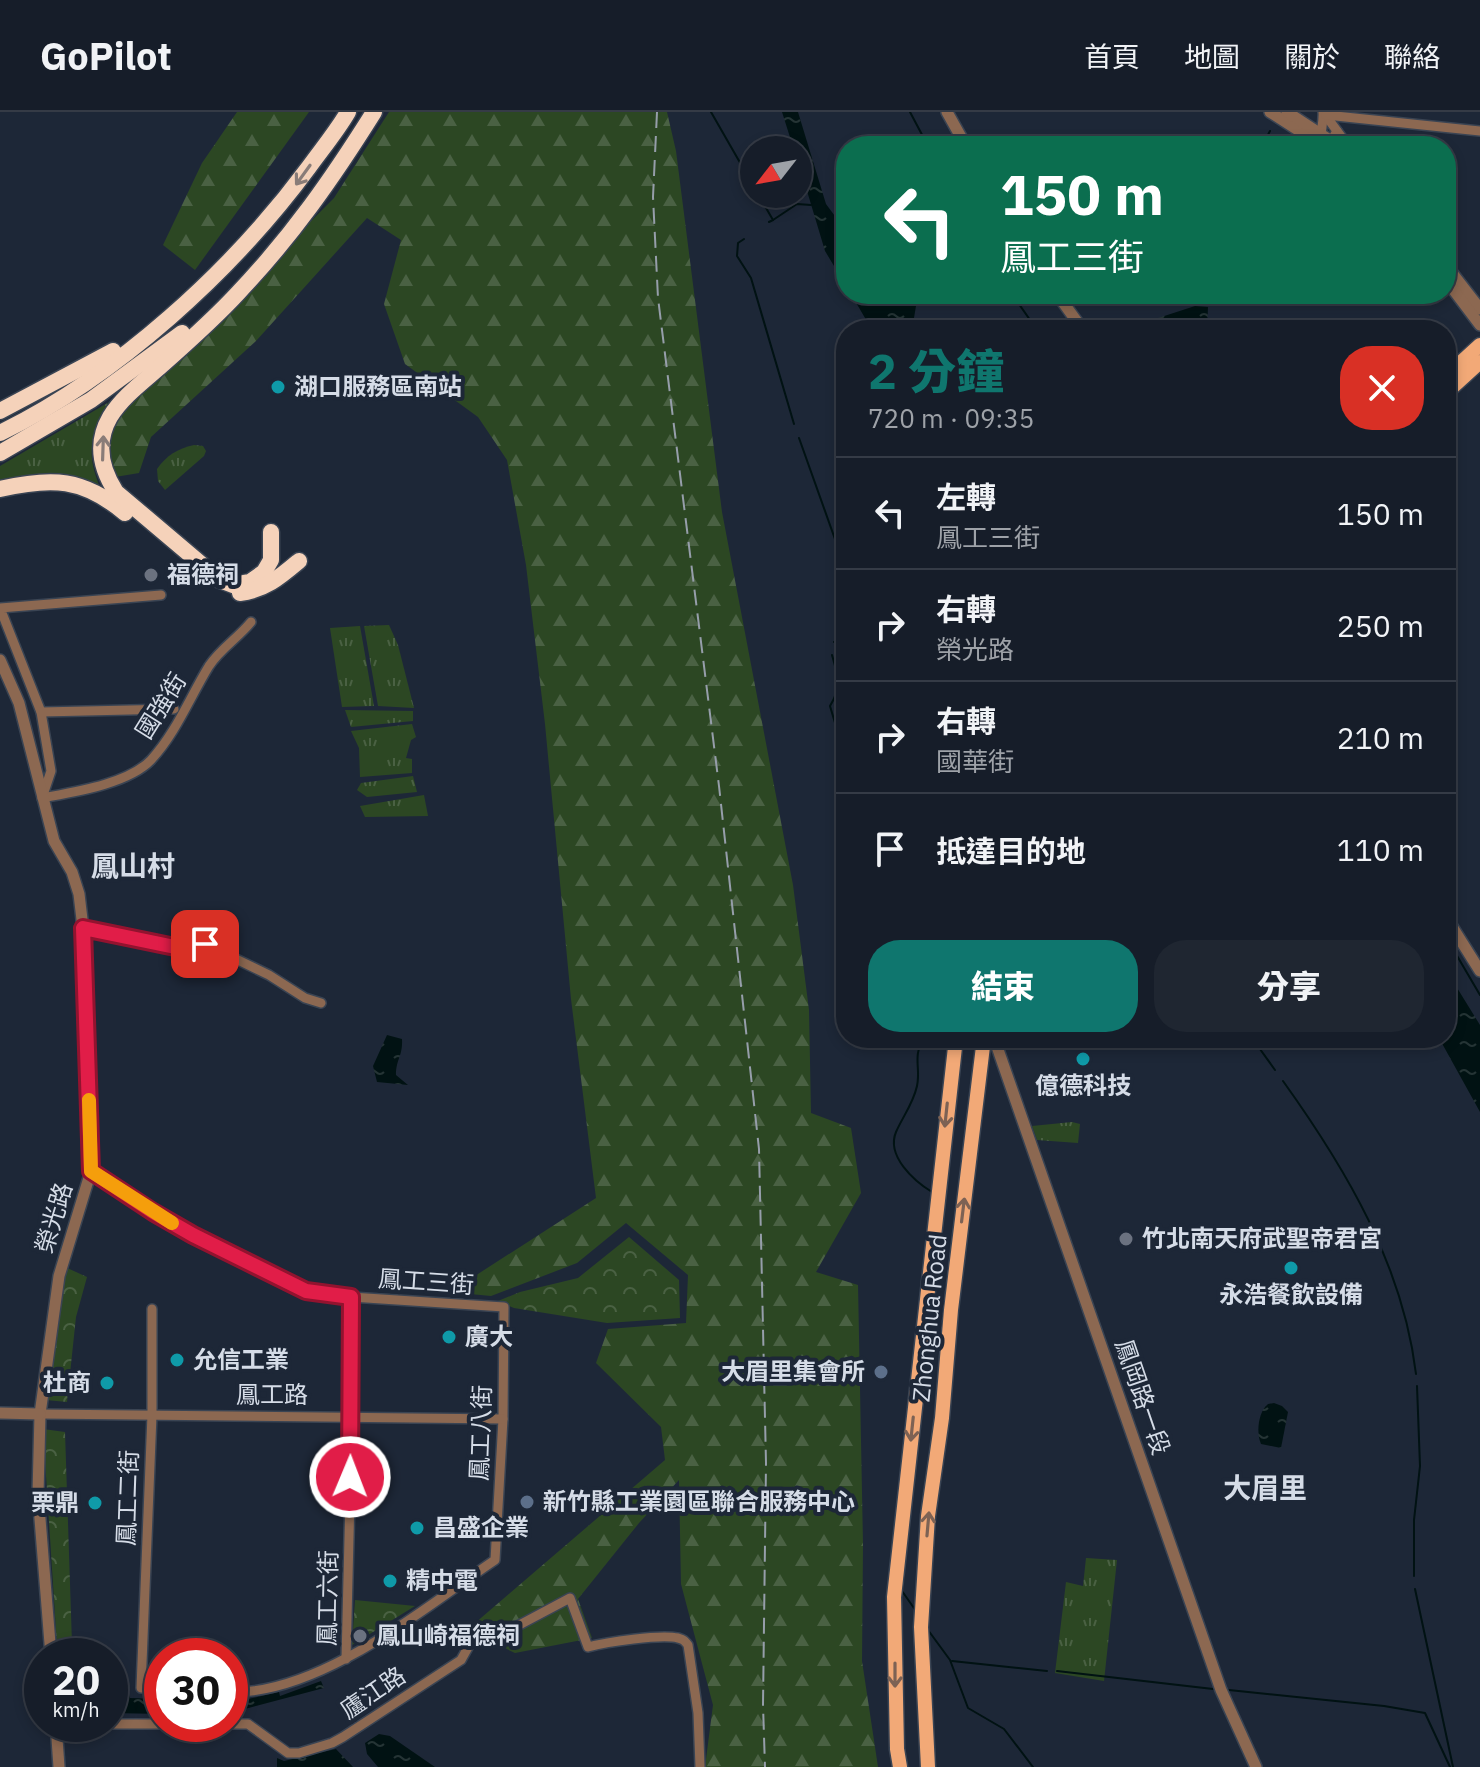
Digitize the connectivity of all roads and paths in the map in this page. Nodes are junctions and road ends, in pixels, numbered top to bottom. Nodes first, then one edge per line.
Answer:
1 (348, 112) edge
2 (373, 112) edge
3 (947, 112) edge
4 (1270, 112) edge
5 (1287, 112) edge
6 (1324, 113) edge
7 (1480, 131) edge
8 (960, 136) edge
9 (1321, 136) edge
10 (1323, 136) edge
11 (1328, 136) edge
12 (1328, 136) edge
13 (1456, 278) edge
14 (1456, 293) edge
15 (1480, 309) edge
16 (160, 325) junction
17 (1480, 325) edge
18 (1480, 345) edge
19 (1480, 362) edge
20 (1456, 367) edge
21 (1456, 384) edge
22 (0, 411) edge
23 (0, 433) edge
24 (0, 453) edge
25 (0, 489) edge
26 (271, 532) dead end
27 (299, 561) dead end
28 (161, 595) dead end
29 (0, 608) edge
30 (251, 622) dead end
31 (0, 660) edge
32 (174, 709) dead end
33 (41, 712) junction
34 (42, 798) junction
35 (83, 928) junction
36 (1456, 933) edge
37 (1480, 971) edge
38 (321, 1003) dead end
39 (955, 1048) edge
40 (983, 1048) edge
41 (997, 1048) edge
42 (91, 1171) junction
43 (351, 1297) junction
44 (504, 1307) joint
45 (152, 1309) dead end
46 (0, 1413) edge
47 (40, 1414) junction
48 (152, 1415) junction
49 (352, 1416) junction
50 (503, 1419) junction
51 (50, 1638) edge
52 (346, 1659) junction
53 (144, 1688) edge
54 (248, 1690) edge
55 (128, 1724) edge
56 (57, 1742) edge
57 (59, 1767) edge
58 (700, 1767) edge
59 (900, 1767) edge
60 (928, 1767) edge
61 (1256, 1767) edge

1 -> 16 highway
2 - 24 highway
26 -> 2 highway
3 - 8 street
4 - 9 street
5 - 10 street
6 - 7 street
6 - 11 street
6 - 12 street
13 - 15 street
14 - 17 street
16 - 22 highway
16 - 23 highway
18 - 20 main road
19 - 21 main road
25 - 27 highway
28 - 29 street
29 - 33 street, 榮光路
30 - 34 street, 國強街
31 - 34 street, 榮光路
32 - 33 street
33 - 34 street, 榮光路
34 - 35 street, 榮光路
35 - 38 street
35 - 42 street, 榮光路
36 - 37 street
39 -> 59 main road, Zhonghua Road
60 -> 40 main road, Zhonghua Road
41 - 61 street, 鳳岡路一段
42 - 43 street, 鳳工三街
42 - 47 street, 榮光路
43 - 44 street, 鳳工三街
43 - 49 street, 鳳工六街
44 - 50 street, 鳳工八街
45 - 48 street, 鳳工二街
46 - 47 street
47 - 48 street, 鳳工路
47 - 51 street, 榮光路
48 - 49 street, 鳳工路
48 - 53 street, 鳳工二街
49 - 50 street, 鳳工路
49 - 52 street, 鳳工六街
50 - 52 street, 鳳工八街
52 - 54 street
55 - 58 street, 廬江路
56 - 57 street

